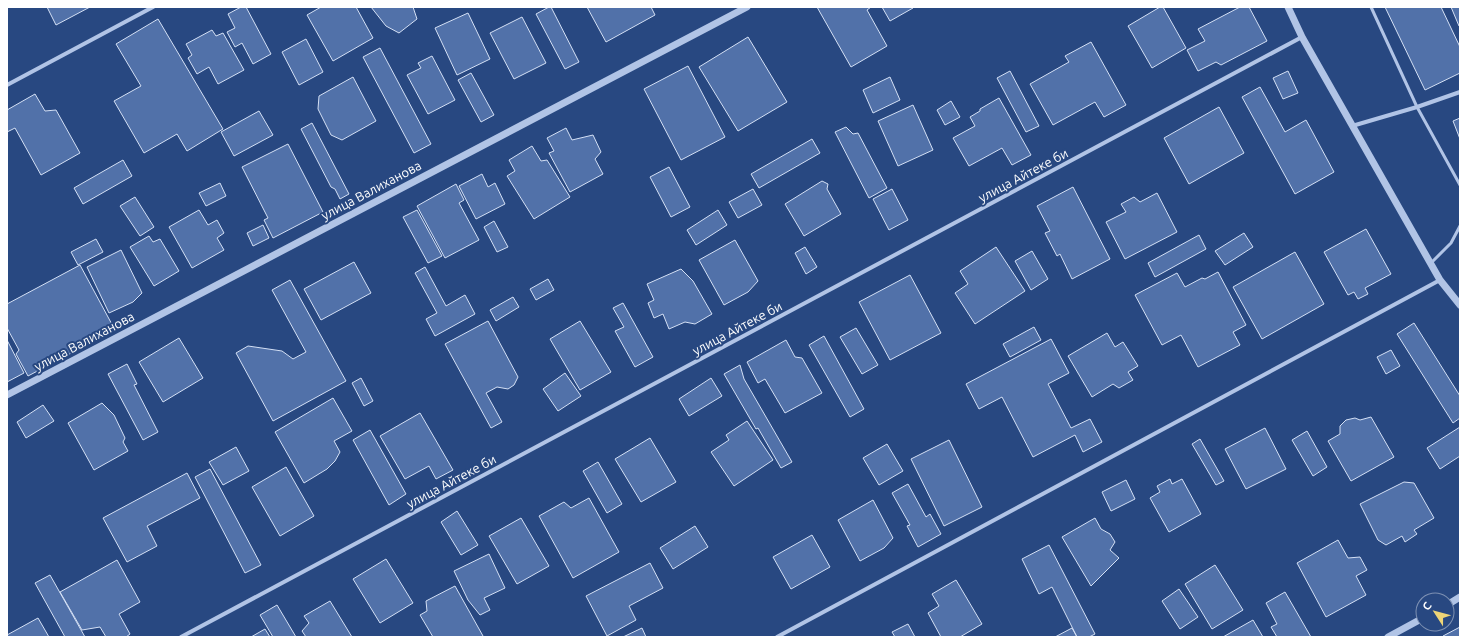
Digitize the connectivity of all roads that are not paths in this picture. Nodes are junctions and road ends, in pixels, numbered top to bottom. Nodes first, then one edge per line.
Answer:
1 (153, 7) edge
2 (747, 7) edge
3 (1288, 7) edge
4 (1371, 7) edge
5 (1302, 37) junction
6 (7, 85) edge
7 (1460, 92) edge
8 (1417, 107) junction
9 (1352, 126) junction
10 (1460, 184) edge
11 (1460, 226) edge
12 (1431, 263) junction
13 (1440, 280) junction
14 (1460, 305) edge
15 (7, 395) edge
16 (1415, 622) edge
17 (181, 637) edge
18 (777, 637) edge
19 (1388, 637) edge

1 - 6 street
2 - 15 street, улица Валиханова
3 - 5 street
4 - 8 lane
5 - 9 street
5 - 17 street, улица Айтеке би
7 - 8 street
8 - 9 street
8 - 10 lane
9 - 12 street
11 - 12 lane
12 - 13 street
13 - 14 street
13 - 18 street
16 - 19 street

